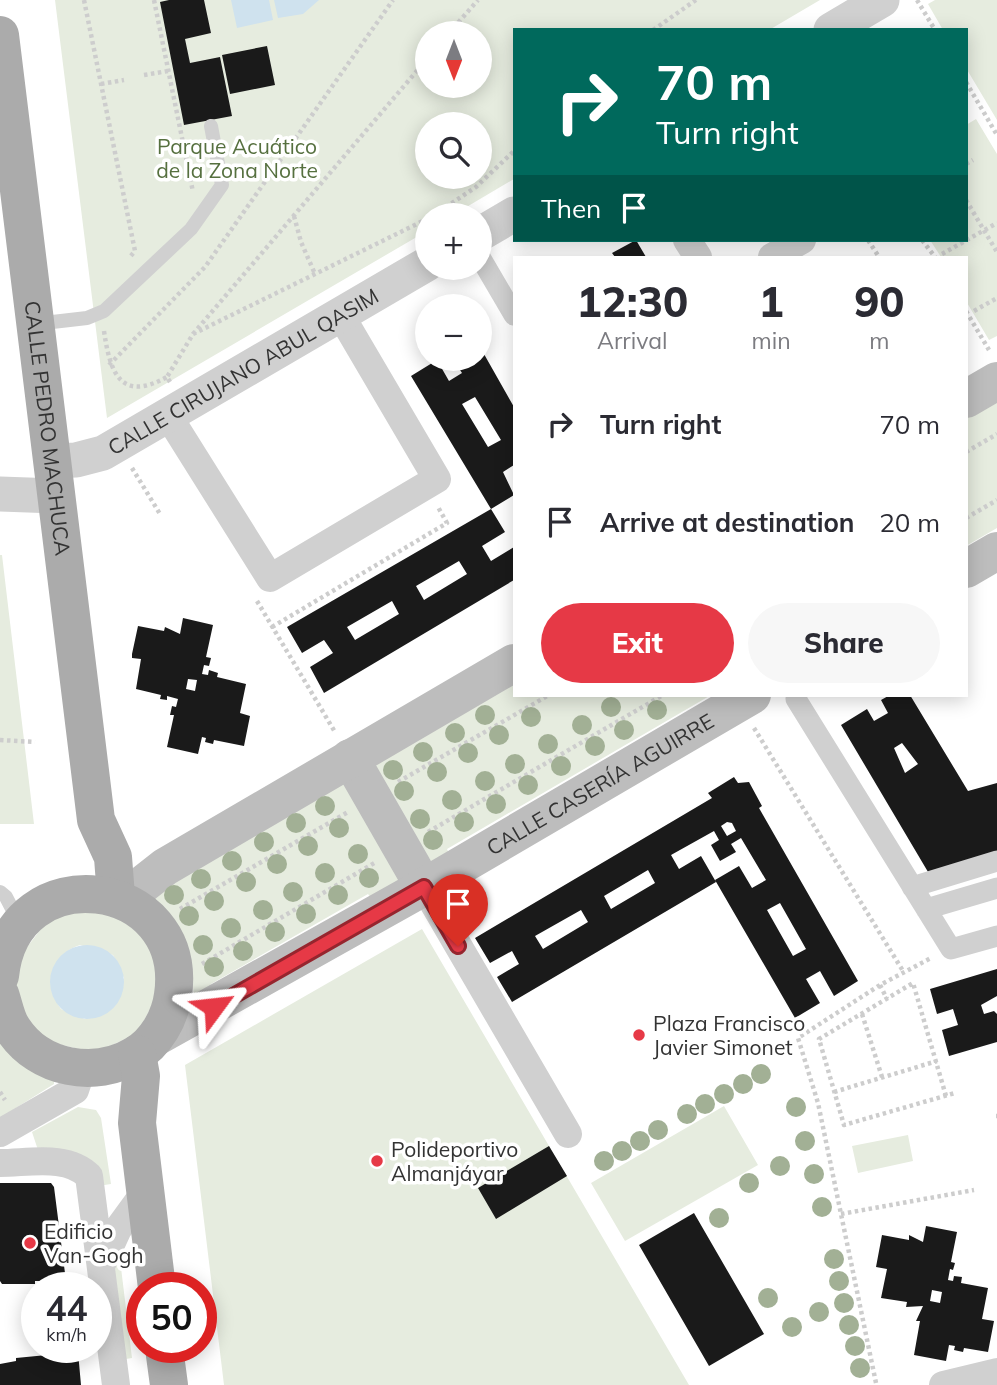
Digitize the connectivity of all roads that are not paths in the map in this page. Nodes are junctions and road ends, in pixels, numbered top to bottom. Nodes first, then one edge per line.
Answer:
1 (882, 0) edge
2 (834, 28) edge
3 (0, 35) edge
4 (211, 127) dead end
5 (513, 215) edge
6 (492, 227) edge
7 (798, 242) edge
8 (774, 256) edge
9 (415, 271) edge
10 (492, 277) edge
11 (513, 313) edge
12 (340, 314) junction
13 (36, 324) junction
14 (993, 366) edge
15 (968, 397) edge
16 (169, 417) junction
17 (54, 479) junction
18 (0, 494) edge
19 (997, 551) edge
20 (968, 568) edge
21 (513, 663) edge
22 (796, 699) dead end
23 (752, 709) edge
24 (342, 743) junction
25 (96, 820) junction
26 (997, 861) edge
27 (424, 887) junction
28 (912, 887) junction
29 (997, 888) edge
30 (72, 893) junction
31 (120, 899) junction
32 (10, 907) edge
33 (926, 909) junction
34 (997, 936) edge
35 (0, 976) edge
36 (0, 994) edge
37 (146, 1046) junction
38 (88, 1069) junction
39 (137, 1123) junction
40 (0, 1133) edge
41 (568, 1134) dead end
42 (0, 1163) edge
43 (145, 1192) junction
44 (102, 1266) junction
45 (155, 1272) edge
46 (166, 1363) edge
47 (997, 1372) edge
48 (116, 1385) edge
49 (169, 1385) edge
50 (943, 1385) edge

1 - 2 street
3 - 13 main road, CALLE PEDRO MACHUCA
4 - 13 lane
5 - 6 street
7 - 8 street
9 - 12 street, CALLE CIRUJANO ABUL QASIM
10 - 11 street
12 - 16 street, CALLE CIRUJANO ABUL QASIM
12 - 16 street
13 - 17 main road, CALLE PEDRO MACHUCA
14 - 15 main road
16 - 17 street, CALLE CIRUJANO ABUL QASIM
17 - 18 street, CALLE CIRUJANO ABUL QASIM
17 - 25 main road, CALLE PEDRO MACHUCA
19 - 20 main road
21 - 24 main road
22 - 28 street
23 - 27 main road, CALLE CASERÍA AGUIRRE
24 - 27 main road
24 - 31 main road
25 - 30 main road, CALLE PEDRO MACHUCA
25 - 31 main road, CALLE PEDRO MACHUCA
26 - 28 street
27 - 37 main road, CALLE CASERÍA AGUIRRE
27 - 41 street
28 - 33 street
29 - 33 street
30 - 31 main road
30 - 32 main road
31 - 37 main road
32 - 35 main road
33 - 34 street
36 - 38 main road
37 - 38 main road
37 - 39 main road
38 - 39 main road
38 - 40 street
39 - 43 main road
42 - 44 street
43 - 44 street
43 - 45 main road
44 - 48 street
46 - 49 main road
47 - 50 street

